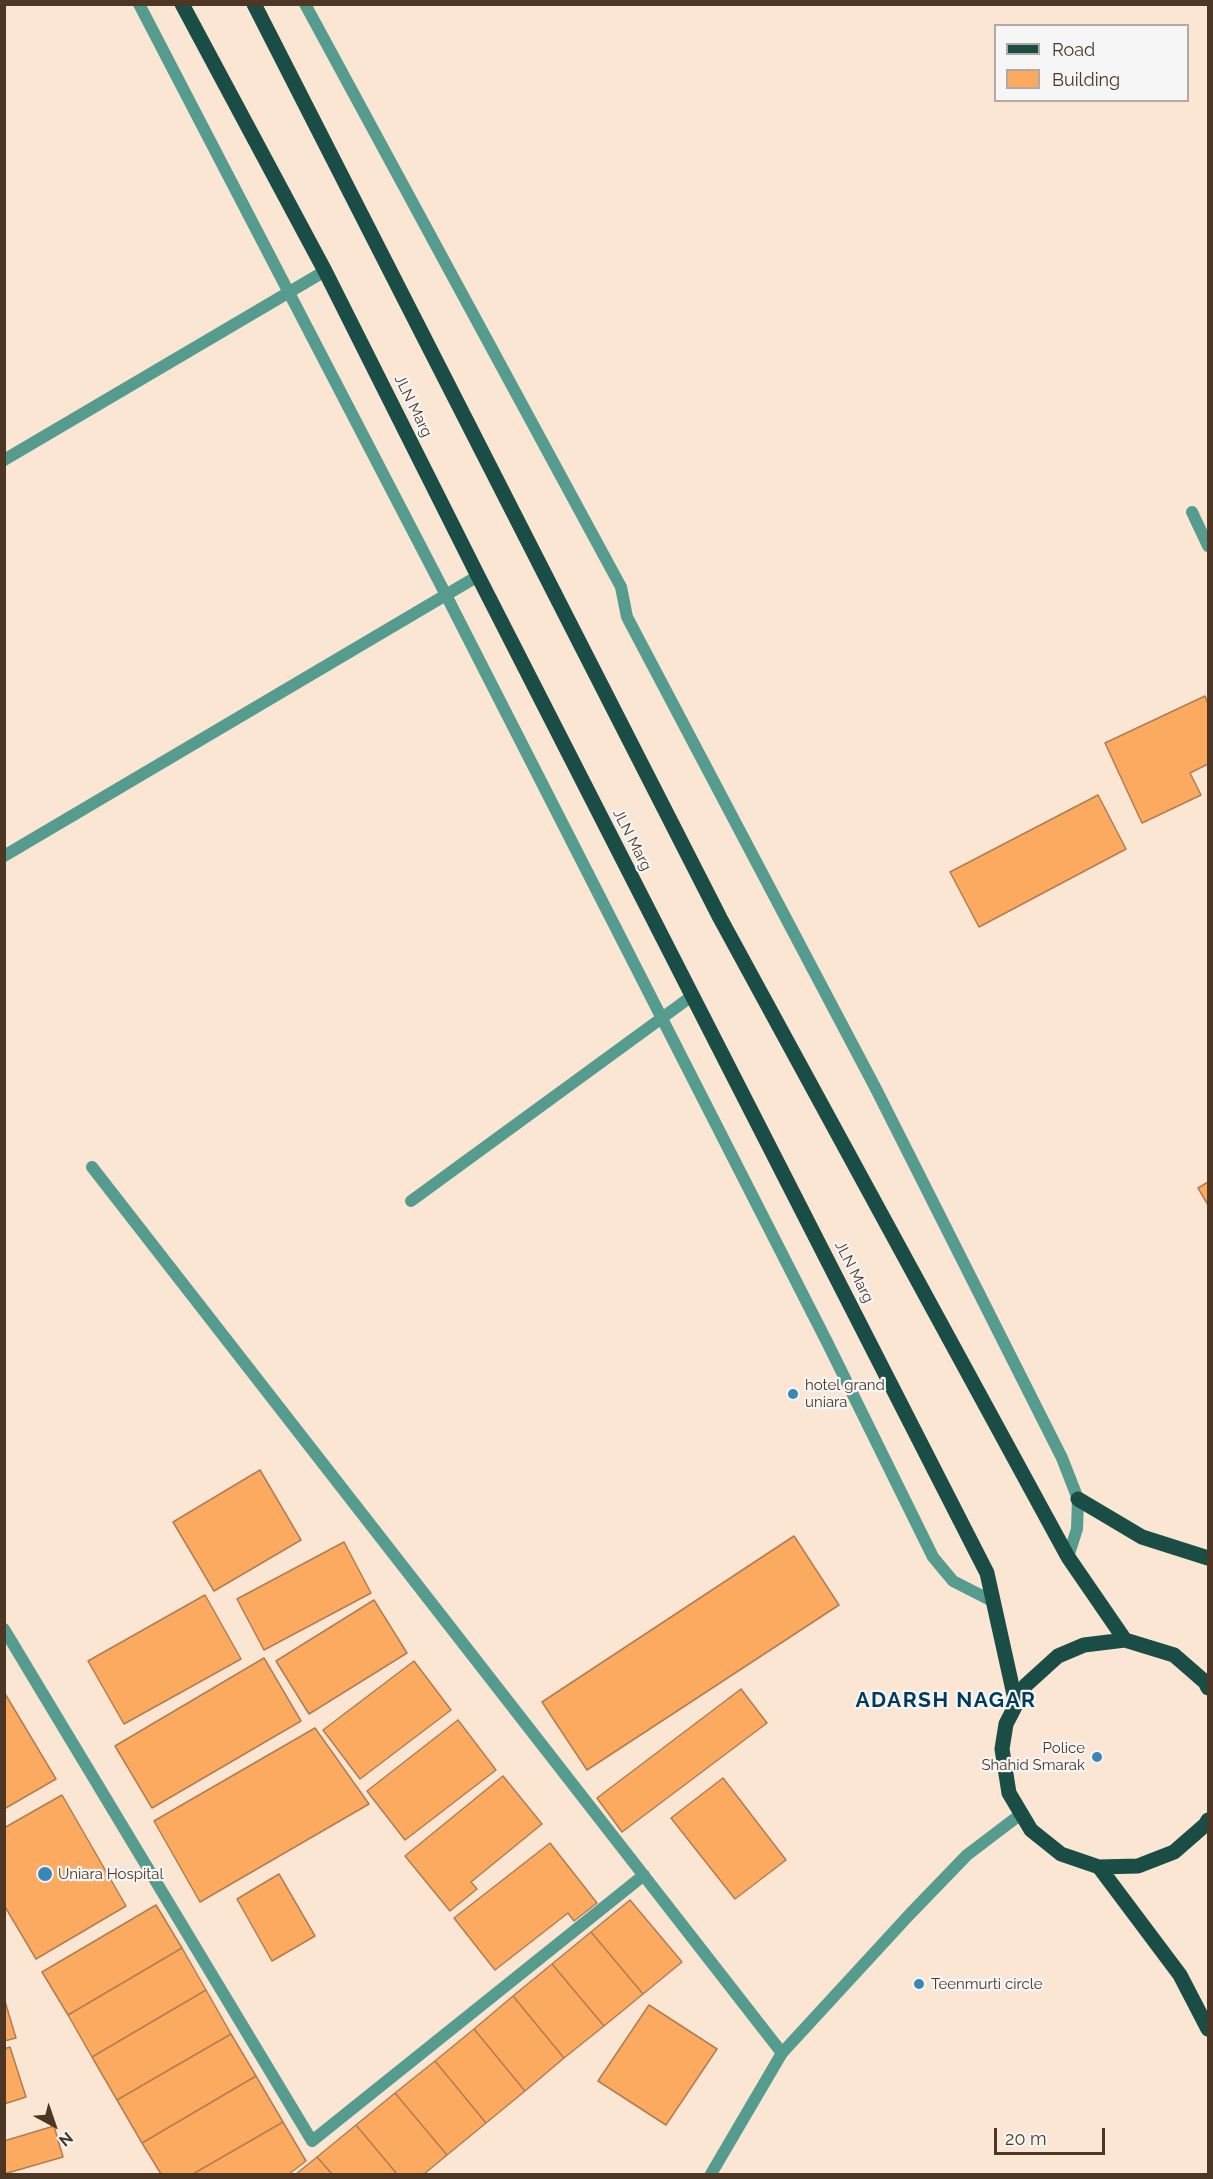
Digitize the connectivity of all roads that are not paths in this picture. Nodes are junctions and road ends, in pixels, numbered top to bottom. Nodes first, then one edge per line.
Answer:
1 (139, 4) edge
2 (182, 4) edge
3 (254, 4) edge
4 (306, 4) edge
5 (325, 271) junction
6 (288, 291) junction
7 (4, 460) edge
8 (1192, 512) dead end
9 (1209, 546) edge
10 (477, 576) junction
11 (446, 595) junction
12 (4, 856) edge
13 (692, 996) junction
14 (661, 1018) junction
15 (92, 1167) dead end
16 (411, 1201) dead end
17 (1078, 1499) junction
18 (1068, 1557) junction
19 (1209, 1558) edge
20 (994, 1602) junction
21 (4, 1629) edge
22 (1125, 1640) junction
23 (1207, 1684) edge
24 (1016, 1704) junction
25 (1021, 1814) junction
26 (1209, 1820) edge
27 (1099, 1867) junction
28 (644, 1875) junction
29 (1209, 2029) edge
30 (782, 2053) junction
31 (711, 2175) edge

1 - 6 street
2 - 5 main road, JLN Marg
3 - 18 main road
4 - 17 street
5 - 6 street
5 - 10 main road, JLN Marg
6 - 7 street
6 - 11 street
8 - 9 street
10 - 11 street
10 - 13 main road, JLN Marg
11 - 12 street
11 - 14 street
13 - 14 street
13 - 20 main road, JLN Marg
14 - 16 street
14 - 20 street
15 - 28 street
17 - 18 street
17 - 19 main road
18 - 22 main road
20 - 24 main road, JLN Marg
21 - 28 street
22 - 23 main road
22 - 24 main road
24 - 25 main road
25 - 27 main road
25 - 30 street
26 - 27 main road
27 - 29 main road
28 - 30 street
30 - 31 street

